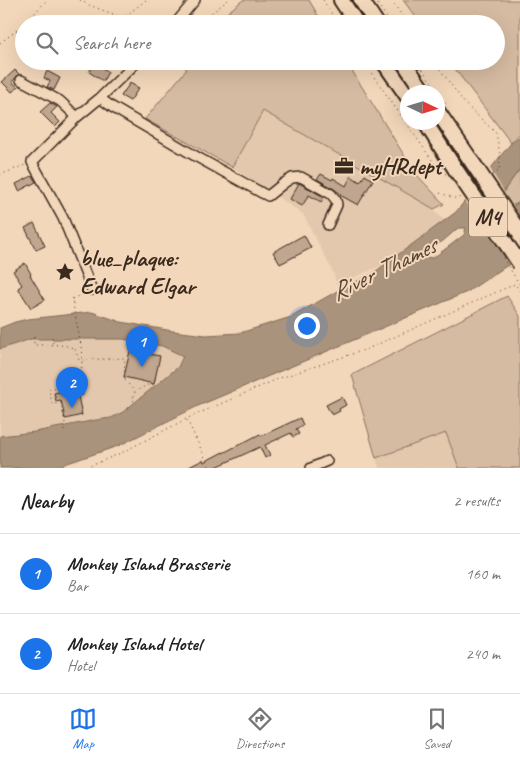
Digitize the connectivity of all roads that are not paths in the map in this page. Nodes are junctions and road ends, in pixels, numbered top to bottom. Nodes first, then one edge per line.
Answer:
1 (195, 0) edge
2 (341, 0) edge
3 (360, 0) edge
4 (182, 15) edge
5 (351, 15) edge
6 (371, 15) edge
7 (129, 70) edge
8 (389, 70) edge
9 (409, 70) edge
10 (21, 80) dead end
11 (400, 85) edge
12 (419, 85) edge
13 (100, 98) junction
14 (77, 117) junction
15 (445, 122) edge
16 (428, 130) edge
17 (328, 225) dead end
18 (520, 233) edge
19 (520, 264) edge
20 (92, 290) road end
21 (327, 461) dead end
22 (311, 468) edge

1 - 4 street
2 - 5 highway
3 - 6 highway
7 - 13 street
8 - 11 highway
9 - 12 highway
10 - 14 street
13 - 14 street
13 - 17 street
14 - 20 street
15 - 18 highway, M4, bridge
16 - 19 highway, M4, bridge
21 - 22 street

